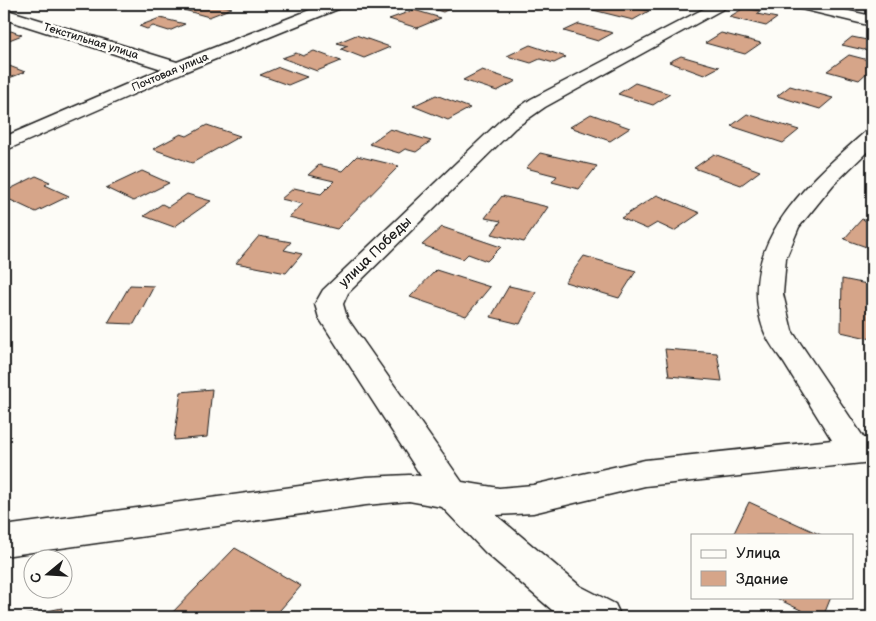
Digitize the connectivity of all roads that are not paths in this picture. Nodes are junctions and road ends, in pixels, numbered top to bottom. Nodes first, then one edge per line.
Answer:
1 (338, 4) edge
2 (724, 4) edge
3 (798, 4) edge
4 (4, 14) edge
5 (872, 21) edge
6 (178, 68) junction
7 (872, 136) edge
8 (4, 145) edge
9 (864, 450) edge
10 (450, 493) junction
11 (4, 541) edge
12 (601, 617) edge

1 - 6 street, Почтовая улица
2 - 10 street, улица Победы
3 - 5 street
4 - 6 street, Текстильная улица
6 - 8 street, Почтовая улица
7 - 9 street
9 - 10 street
10 - 11 street
10 - 12 street, улица Победы

